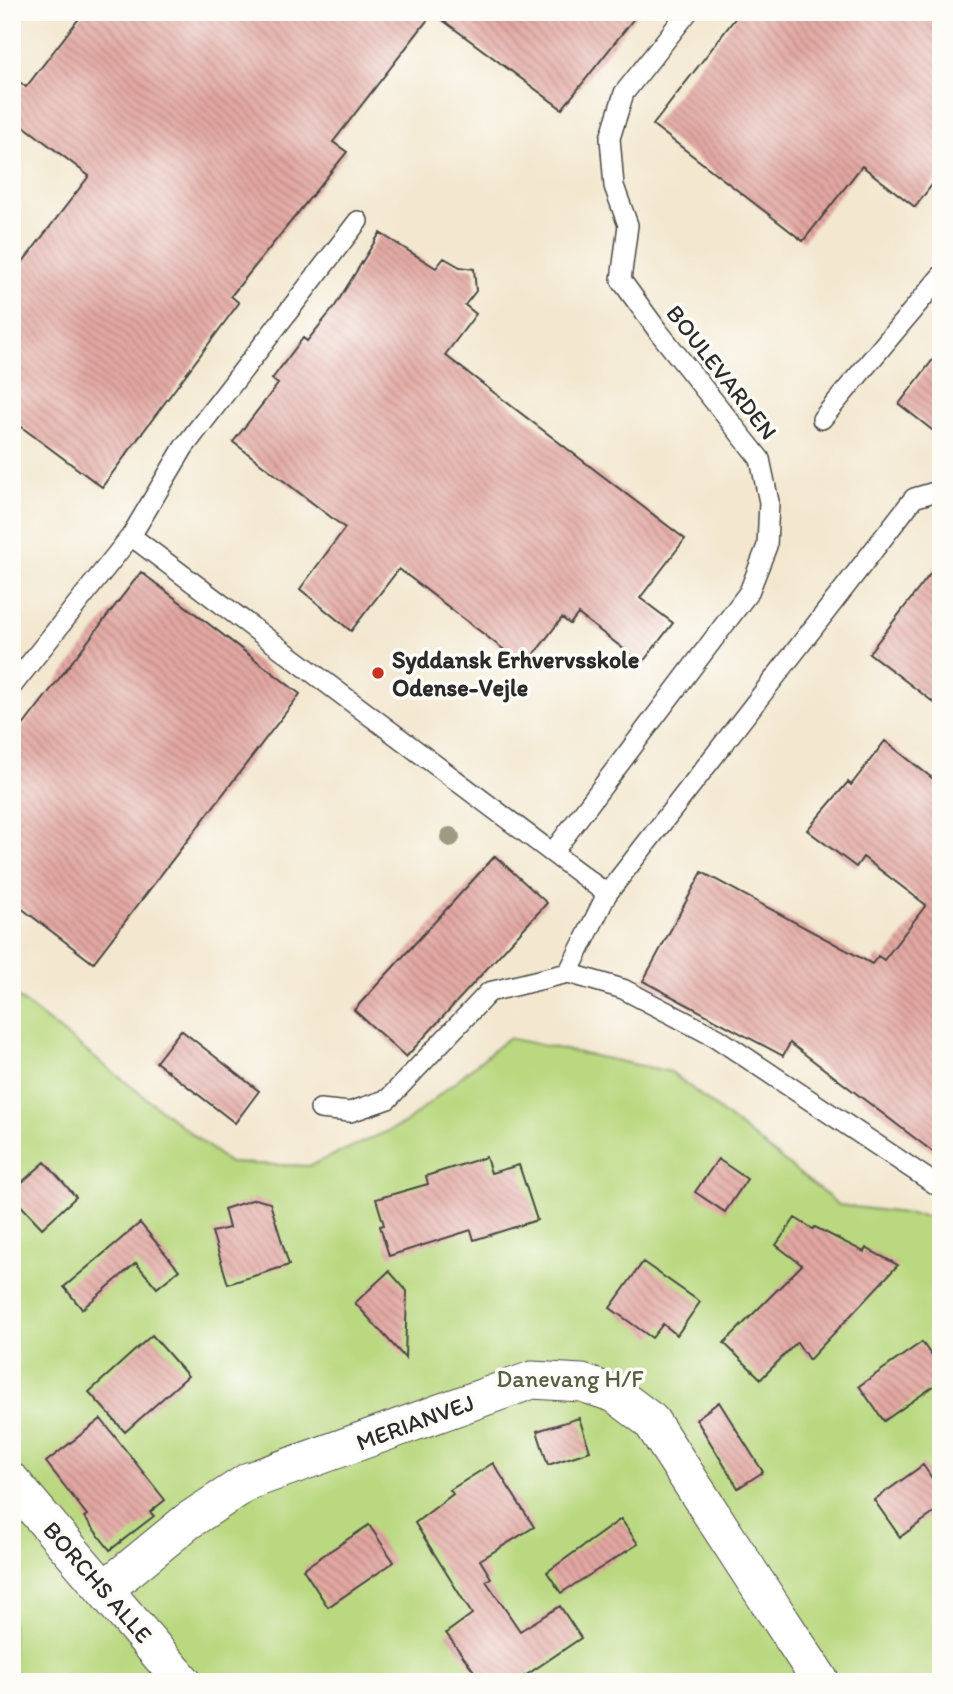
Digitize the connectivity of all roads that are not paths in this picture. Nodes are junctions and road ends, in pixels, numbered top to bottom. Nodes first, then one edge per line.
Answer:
1 (688, 12) edge
2 (358, 221) dead end
3 (941, 276) edge
4 (822, 419) dead end
5 (941, 490) edge
6 (131, 536) junction
7 (12, 686) edge
8 (553, 852) junction
9 (607, 894) junction
10 (568, 972) junction
11 (320, 1109) dead end
12 (941, 1188) edge
13 (12, 1482) edge
14 (105, 1589) junction
15 (183, 1682) edge
16 (821, 1682) edge

1 - 8 lane, BOULEVARDEN
2 - 6 lane
3 - 4 lane
5 - 9 lane
6 - 7 lane
6 - 8 lane
8 - 9 lane
9 - 10 lane
10 - 11 lane
10 - 12 lane
13 - 14 street, BORCHS ALLE
14 - 15 street, BORCHS ALLE
14 - 16 street, MERIANVEJ

